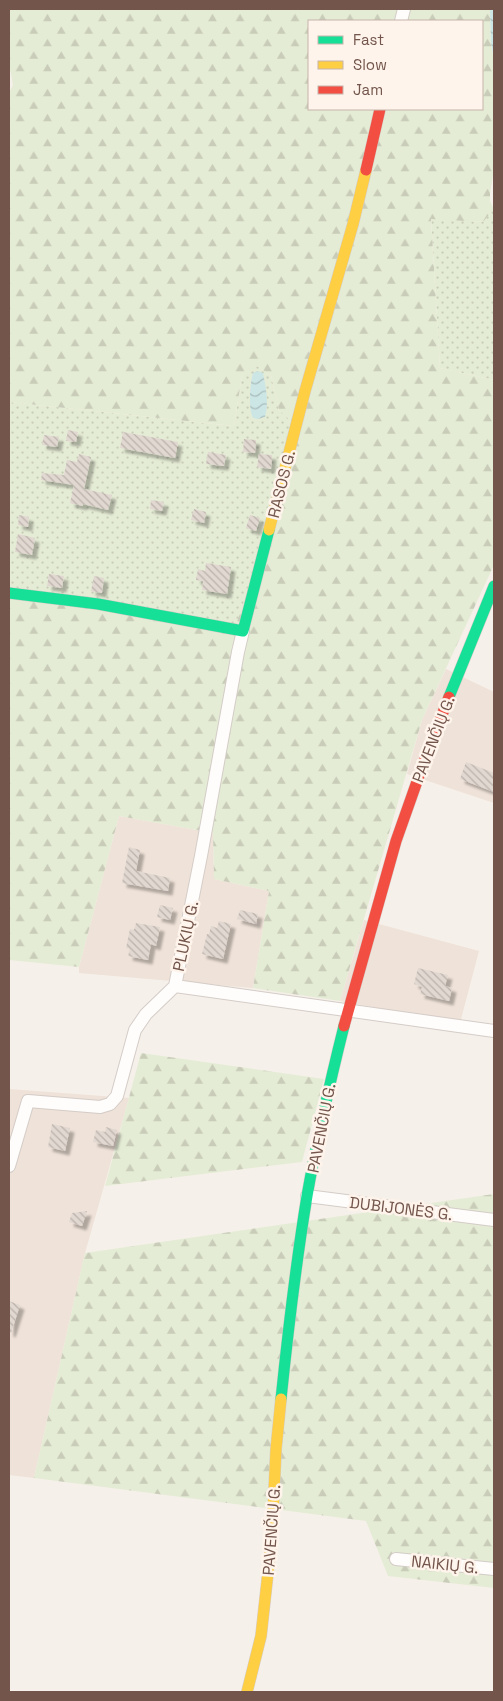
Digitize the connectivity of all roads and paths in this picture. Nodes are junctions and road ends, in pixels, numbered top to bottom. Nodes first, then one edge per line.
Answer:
1 (380, 110) edge
2 (494, 586) edge
3 (9, 592) edge
4 (243, 631) junction
5 (175, 986) junction
6 (347, 1011) junction
7 (494, 1031) edge
8 (9, 1166) edge
9 (308, 1196) junction
10 (494, 1220) edge
11 (396, 1559) dead end
12 (494, 1569) edge
13 (247, 1692) edge

1 - 4 street, RASOS G.
2 - 6 street, PAVENČIŲ G.
3 - 4 street
4 - 5 street, PLUKIŲ G.
5 - 6 street
5 - 8 street, PLUKIŲ G.
6 - 7 street
6 - 9 street, PAVENČIŲ G.
9 - 10 street, DUBIJONĖS G.
9 - 13 street, PAVENČIŲ G.
11 - 12 street, NAIKIŲ G.

